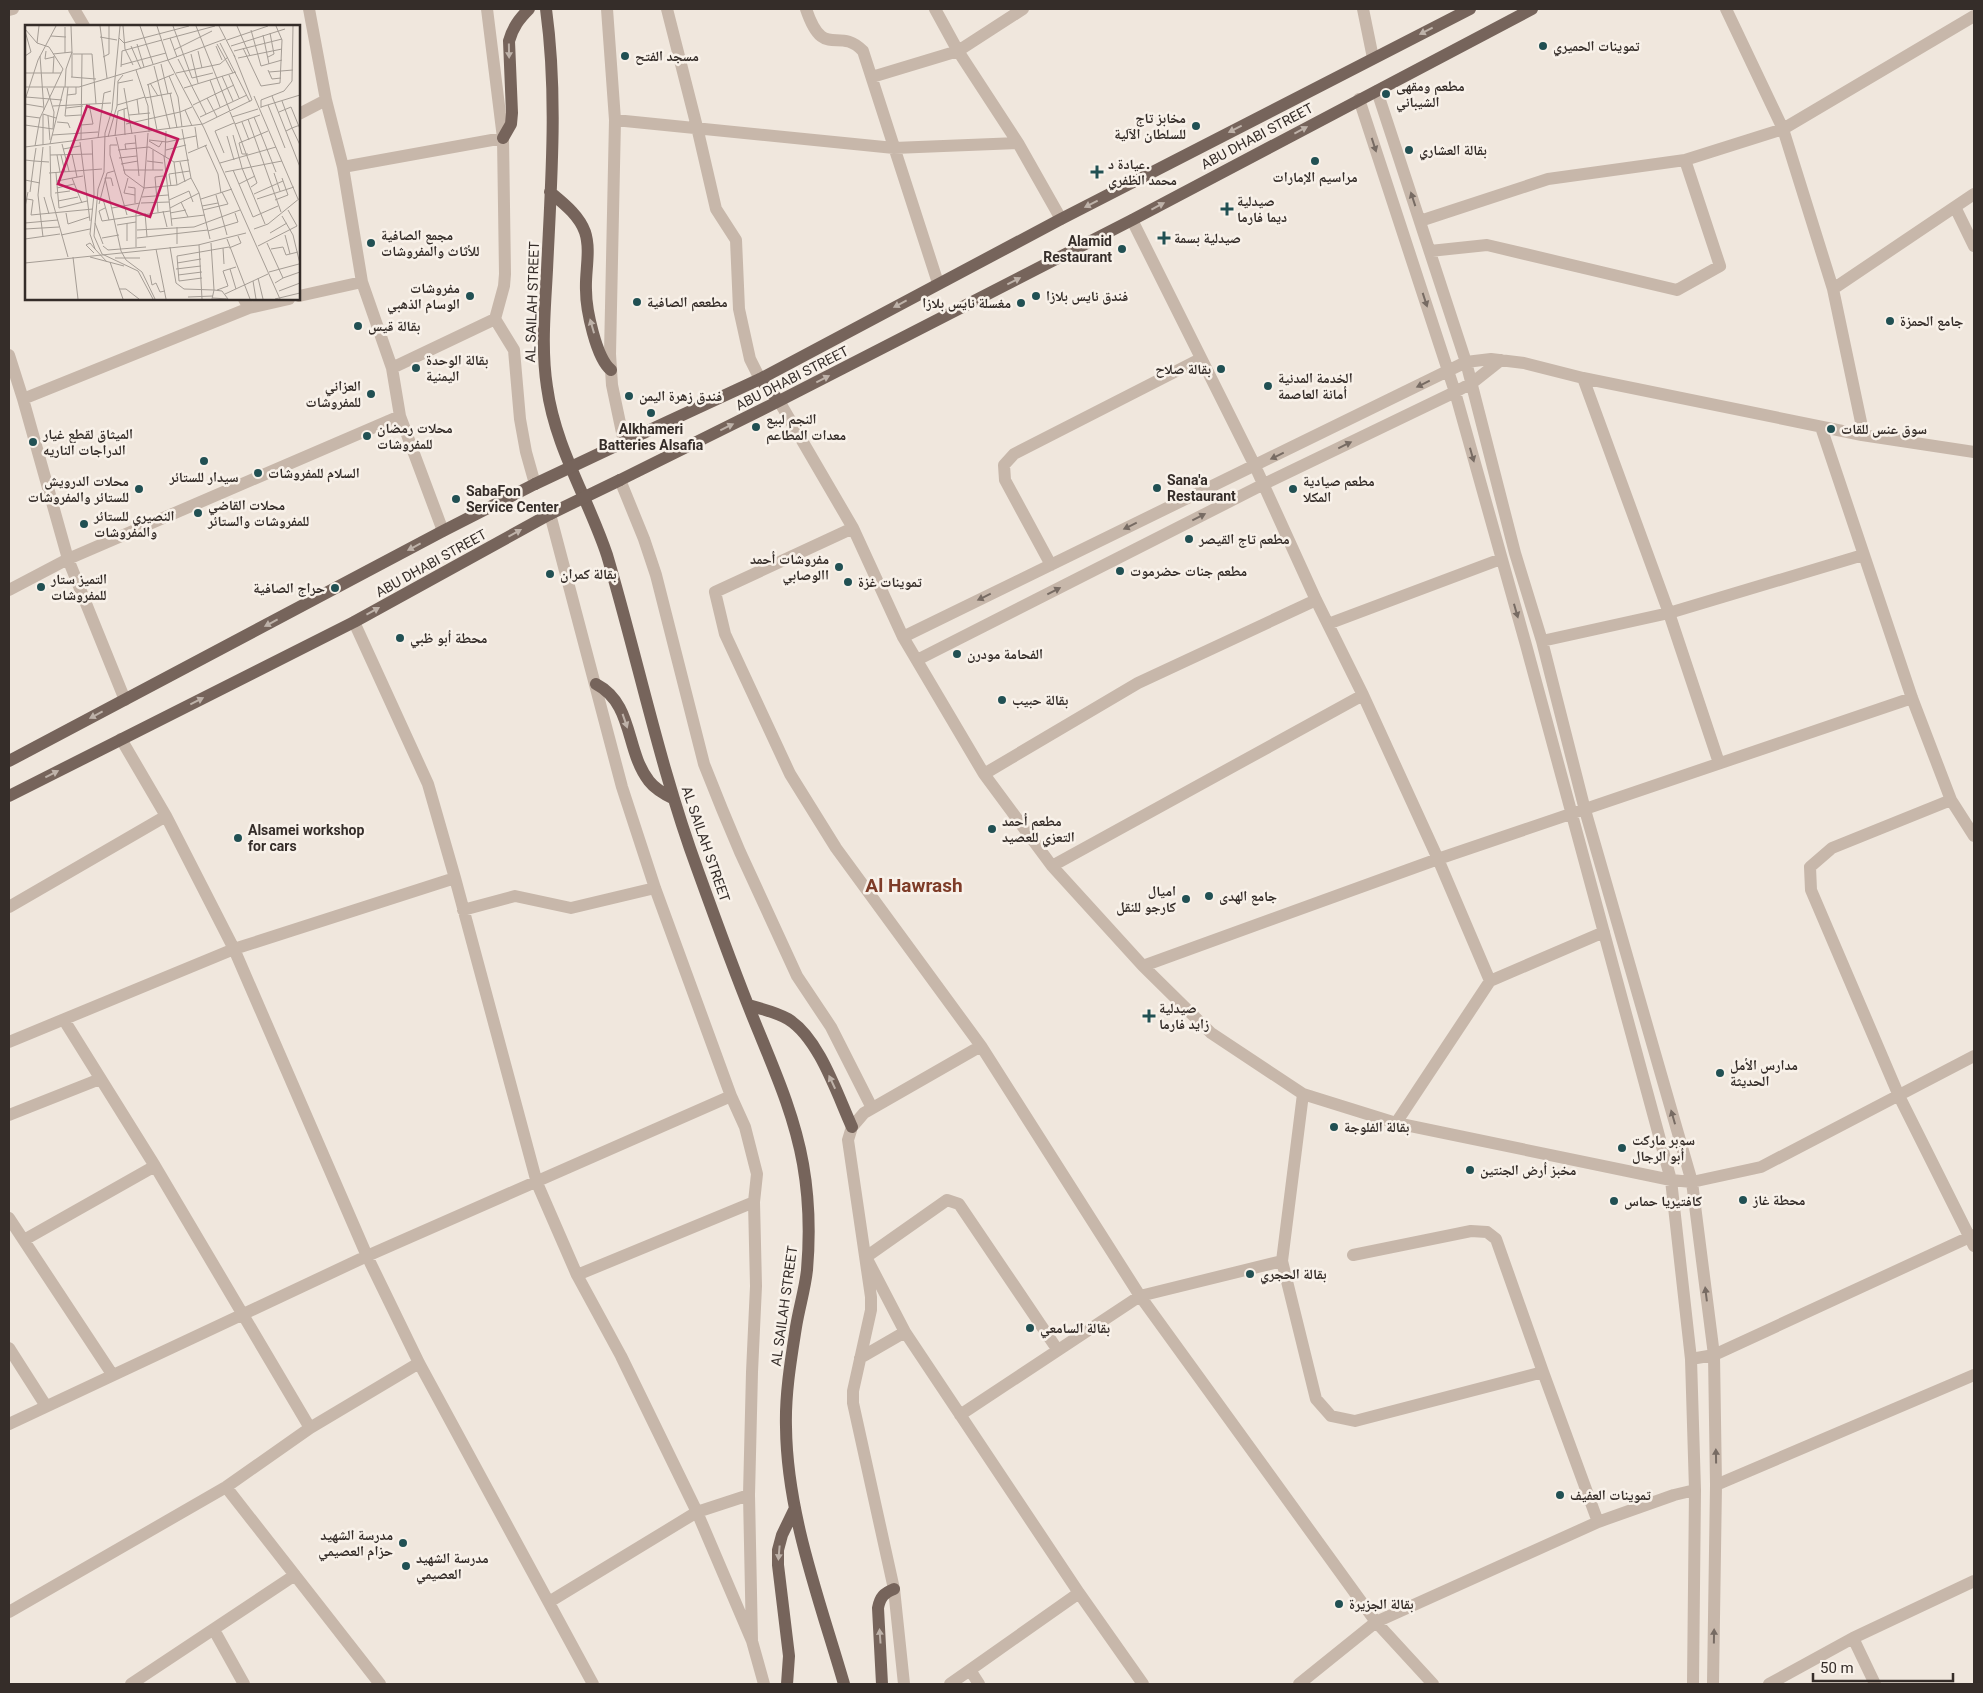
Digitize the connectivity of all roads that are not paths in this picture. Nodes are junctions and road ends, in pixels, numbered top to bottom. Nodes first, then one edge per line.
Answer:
1 (12, 9) edge
2 (74, 9) edge
3 (309, 9) edge
4 (487, 9) edge
5 (529, 9) edge
6 (546, 9) edge
7 (607, 9) edge
8 (667, 9) edge
9 (806, 9) edge
10 (935, 9) edge
11 (1022, 9) edge
12 (1363, 9) edge
13 (1470, 9) edge
14 (1532, 9) edge
15 (1726, 9) edge
16 (9, 10) edge
17 (1974, 16) edge
18 (83, 25) edge
19 (958, 51) junction
20 (1373, 58) junction
21 (872, 77) junction
22 (1377, 91) junction
23 (1359, 99) junction
24 (326, 100) junction
25 (300, 113) edge
26 (615, 120) junction
27 (697, 127) junction
28 (1784, 129) junction
29 (503, 138) junction
30 (1018, 143) junction
31 (894, 148) junction
32 (1685, 160) junction
33 (342, 167) junction
34 (550, 192) junction
35 (1974, 194) edge
36 (1955, 207) junction
37 (1061, 219) junction
38 (1132, 220) junction
39 (1420, 220) junction
40 (1974, 246) edge
41 (1430, 251) junction
42 (362, 282) junction
43 (938, 283) junction
44 (1833, 289) junction
45 (300, 296) edge
46 (278, 300) edge
47 (246, 303) edge
48 (496, 320) junction
49 (9, 355) edge
50 (1200, 359) junction
51 (1501, 360) junction
52 (1466, 362) junction
53 (392, 368) junction
54 (611, 370) junction
55 (1448, 372) junction
56 (1584, 378) junction
57 (760, 379) junction
58 (1472, 383) junction
59 (1455, 392) junction
60 (23, 399) junction
61 (779, 401) junction
62 (400, 416) junction
63 (1821, 426) junction
64 (1862, 435) junction
65 (624, 442) junction
66 (1974, 452) edge
67 (1255, 466) junction
68 (620, 480) junction
69 (535, 484) junction
70 (1264, 484) junction
71 (550, 514) junction
72 (853, 528) junction
73 (443, 531) junction
74 (1863, 555) junction
75 (68, 559) junction
76 (1501, 559) junction
77 (1051, 565) junction
78 (9, 590) edge
79 (1316, 600) junction
80 (1669, 613) junction
81 (354, 622) junction
82 (1328, 624) junction
83 (903, 637) junction
84 (1542, 641) junction
85 (917, 660) junction
86 (596, 684) junction
87 (1363, 695) junction
88 (1912, 698) junction
89 (126, 700) junction
90 (121, 739) junction
91 (9, 762) edge
92 (1719, 763) junction
93 (984, 774) junction
94 (9, 796) edge
95 (674, 799) junction
96 (1951, 800) junction
97 (1585, 810) junction
98 (1572, 813) junction
99 (166, 816) junction
100 (1974, 836) edge
101 (1438, 860) junction
102 (1052, 866) junction
103 (455, 878) junction
104 (655, 888) junction
105 (9, 907) edge
106 (463, 910) junction
107 (1604, 932) junction
108 (234, 950) junction
109 (1143, 966) junction
110 (1490, 981) junction
111 (748, 1005) junction
112 (64, 1020) junction
113 (9, 1042) edge
114 (981, 1046) junction
115 (1974, 1056) edge
116 (100, 1079) junction
117 (1303, 1094) junction
118 (731, 1096) junction
119 (1899, 1096) junction
120 (872, 1108) junction
121 (9, 1115) edge
122 (1396, 1123) junction
123 (852, 1127) junction
124 (155, 1166) junction
125 (1671, 1180) junction
126 (1692, 1182) junction
127 (537, 1183) junction
128 (754, 1202) junction
129 (9, 1218) edge
130 (1973, 1239) edge
131 (24, 1240) junction
132 (1353, 1255) dead end
133 (368, 1256) junction
134 (866, 1257) junction
135 (1282, 1261) junction
136 (577, 1275) junction
137 (1140, 1296) junction
138 (242, 1314) junction
139 (905, 1332) junction
140 (9, 1348) edge
141 (1057, 1349) junction
142 (1714, 1355) junction
143 (860, 1358) junction
144 (1691, 1359) junction
145 (419, 1363) junction
146 (1543, 1372) junction
147 (112, 1374) junction
148 (1974, 1375) edge
149 (46, 1406) junction
150 (960, 1415) junction
151 (9, 1424) edge
152 (310, 1428) junction
153 (1716, 1485) junction
154 (226, 1486) junction
155 (1695, 1490) junction
156 (749, 1495) junction
157 (795, 1508) junction
158 (697, 1512) junction
159 (1598, 1522) junction
160 (295, 1575) junction
161 (1974, 1581) edge
162 (894, 1589) junction
163 (1080, 1593) junction
164 (549, 1602) junction
165 (9, 1612) edge
166 (1376, 1622) junction
167 (214, 1630) junction
168 (1854, 1638) junction
169 (752, 1641) junction
170 (970, 1670) junction
171 (131, 1684) edge
172 (244, 1684) edge
173 (380, 1684) edge
174 (593, 1684) edge
175 (764, 1684) edge
176 (787, 1684) edge
177 (844, 1684) edge
178 (882, 1684) edge
179 (904, 1684) edge
180 (950, 1684) edge
181 (979, 1684) edge
182 (1143, 1684) edge
183 (1299, 1684) edge
184 (1434, 1684) edge
185 (1693, 1684) edge
186 (1713, 1684) edge
187 (1769, 1684) edge
188 (1875, 1684) edge

1 - 16 street
2 - 18 street
3 - 24 street
4 - 29 street
5 -> 29 main road
6 - 34 main road, AL SAILAH STREET
7 - 26 street
8 - 27 street
9 - 21 street
10 - 19 street
11 - 19 street
12 - 20 street
13 -> 20 main road, ABU DHABI STREET
14 - 22 main road, ABU DHABI STREET
15 - 28 street
17 - 28 street
19 - 21 street
19 - 30 street
20 -> 37 main road, ABU DHABI STREET
21 - 31 street
22 - 23 main road, ABU DHABI STREET
39 -> 22 street
38 -> 23 main road, ABU DHABI STREET
23 -> 55 street
24 - 25 street
24 - 33 street
26 - 27 street
26 - 54 street
27 - 31 street
27 - 57 street
28 - 32 street
28 - 44 street
29 - 33 street
29 - 48 street
30 - 31 street
30 - 37 street
31 - 43 street
32 - 39 street
32 - 41 street
33 - 42 street
54 -> 34 main road
34 - 95 main road, AL SAILAH STREET
35 - 36 street
36 - 40 street
36 - 44 street
37 - 43 main road, ABU DHABI STREET
38 - 50 street
61 -> 38 main road, ABU DHABI STREET
39 - 41 street
41 - 52 street
42 - 45 street
42 - 53 street
43 -> 57 main road, ABU DHABI STREET
44 - 64 street
46 - 47 street
47 - 60 street
48 - 53 street
48 - 69 street
49 - 60 street
50 - 67 street
50 - 77 street
51 - 52 street
51 - 56 street
51 - 58 street
52 - 55 street
52 - 58 street
53 - 62 street
54 - 65 street
55 - 59 street
55 -> 67 street
56 - 63 street
56 - 80 street
57 - 61 main road
57 - 65 main road, ABU DHABI STREET
58 - 59 street
58 - 84 street
70 -> 59 street
59 -> 76 street
60 - 75 street
68 -> 61 main road, ABU DHABI STREET
61 - 72 street
62 - 73 street
62 - 75 street
63 - 64 street
63 - 74 street
64 - 66 street
65 - 69 main road, ABU DHABI STREET, bridge
67 - 70 street
67 -> 77 street
68 - 71 main road, ABU DHABI STREET, bridge
68 - 120 street
69 - 73 main road, ABU DHABI STREET
70 - 79 street
85 -> 70 street
81 -> 71 main road, ABU DHABI STREET
71 - 86 street
72 - 83 street
72 - 114 street
73 -> 89 main road, ABU DHABI STREET
74 - 80 street
74 - 88 street
75 - 78 street
75 - 89 street
76 - 82 street
76 -> 98 street
77 -> 83 street
79 - 82 street
79 - 93 street
80 - 84 street
80 - 92 street
90 -> 81 main road, ABU DHABI STREET
81 - 103 street
82 - 87 street
83 - 85 street
84 - 97 street
85 - 93 street
86 -> 95 main road
86 - 104 street
87 - 101 street
87 - 102 street
88 - 92 street
88 - 96 street
89 -> 91 main road, ABU DHABI STREET
94 -> 90 main road, ABU DHABI STREET
90 - 99 street
92 - 97 street
93 - 102 street
95 - 111 main road, AL SAILAH STREET
96 - 100 street
96 - 119 street
97 - 98 street
126 -> 97 street
98 - 101 street
98 - 107 street
99 - 105 street
99 - 108 street
101 - 109 street
101 - 110 street
102 - 109 street
103 - 106 street
103 - 108 street
104 - 106 street
104 - 118 street
106 - 127 street
107 - 110 street
107 - 125 street
108 - 112 street
108 - 133 street
109 - 117 street
110 - 122 street
123 -> 111 main road
111 - 157 main road, AL SAILAH STREET
112 - 113 street
112 - 116 street
114 - 120 street
114 - 137 street
115 - 119 street
116 - 121 street
116 - 124 street
117 - 122 street
117 - 135 street
118 - 127 street
118 - 128 street
119 - 126 street
119 - 130 street
120 - 123 street
122 - 125 street
123 - 134 street
124 - 131 street
124 - 138 street
125 - 126 street
125 - 144 street
142 -> 126 street
127 - 133 street
127 - 136 street
128 - 136 street
128 - 156 street
129 - 131 street
130 - 142 street
131 - 147 street
132 - 146 street
133 - 138 street
133 - 145 street
134 - 139 street
134 - 141 street
134 - 143 street
135 - 137 street
135 - 146 street
136 - 158 street
137 - 141 street
137 - 166 street
138 - 147 street
138 - 152 street
139 - 143 street
139 - 150 street
140 - 149 street
141 - 150 street
142 - 144 street
153 -> 142 street
143 - 162 street
144 - 155 street
145 - 152 street
145 - 164 street
146 - 159 street
147 - 149 street
148 - 153 street
149 - 151 street
150 - 163 street
152 - 154 street
186 -> 153 street
154 - 160 street
154 - 165 street
155 - 159 street
155 - 185 street
156 - 158 street
156 - 169 street
157 -> 176 main road
157 - 177 main road, AL SAILAH STREET
158 - 164 street
158 - 169 street
159 - 166 street
160 - 167 street
160 - 173 street
161 - 168 street
178 -> 162 main road
162 - 179 street
163 - 170 street
163 - 182 street
164 - 174 street
166 - 183 street
166 - 184 street
167 - 171 street
167 - 172 street
168 - 187 street
168 - 188 street
169 - 175 street
170 - 180 street
170 - 181 street

